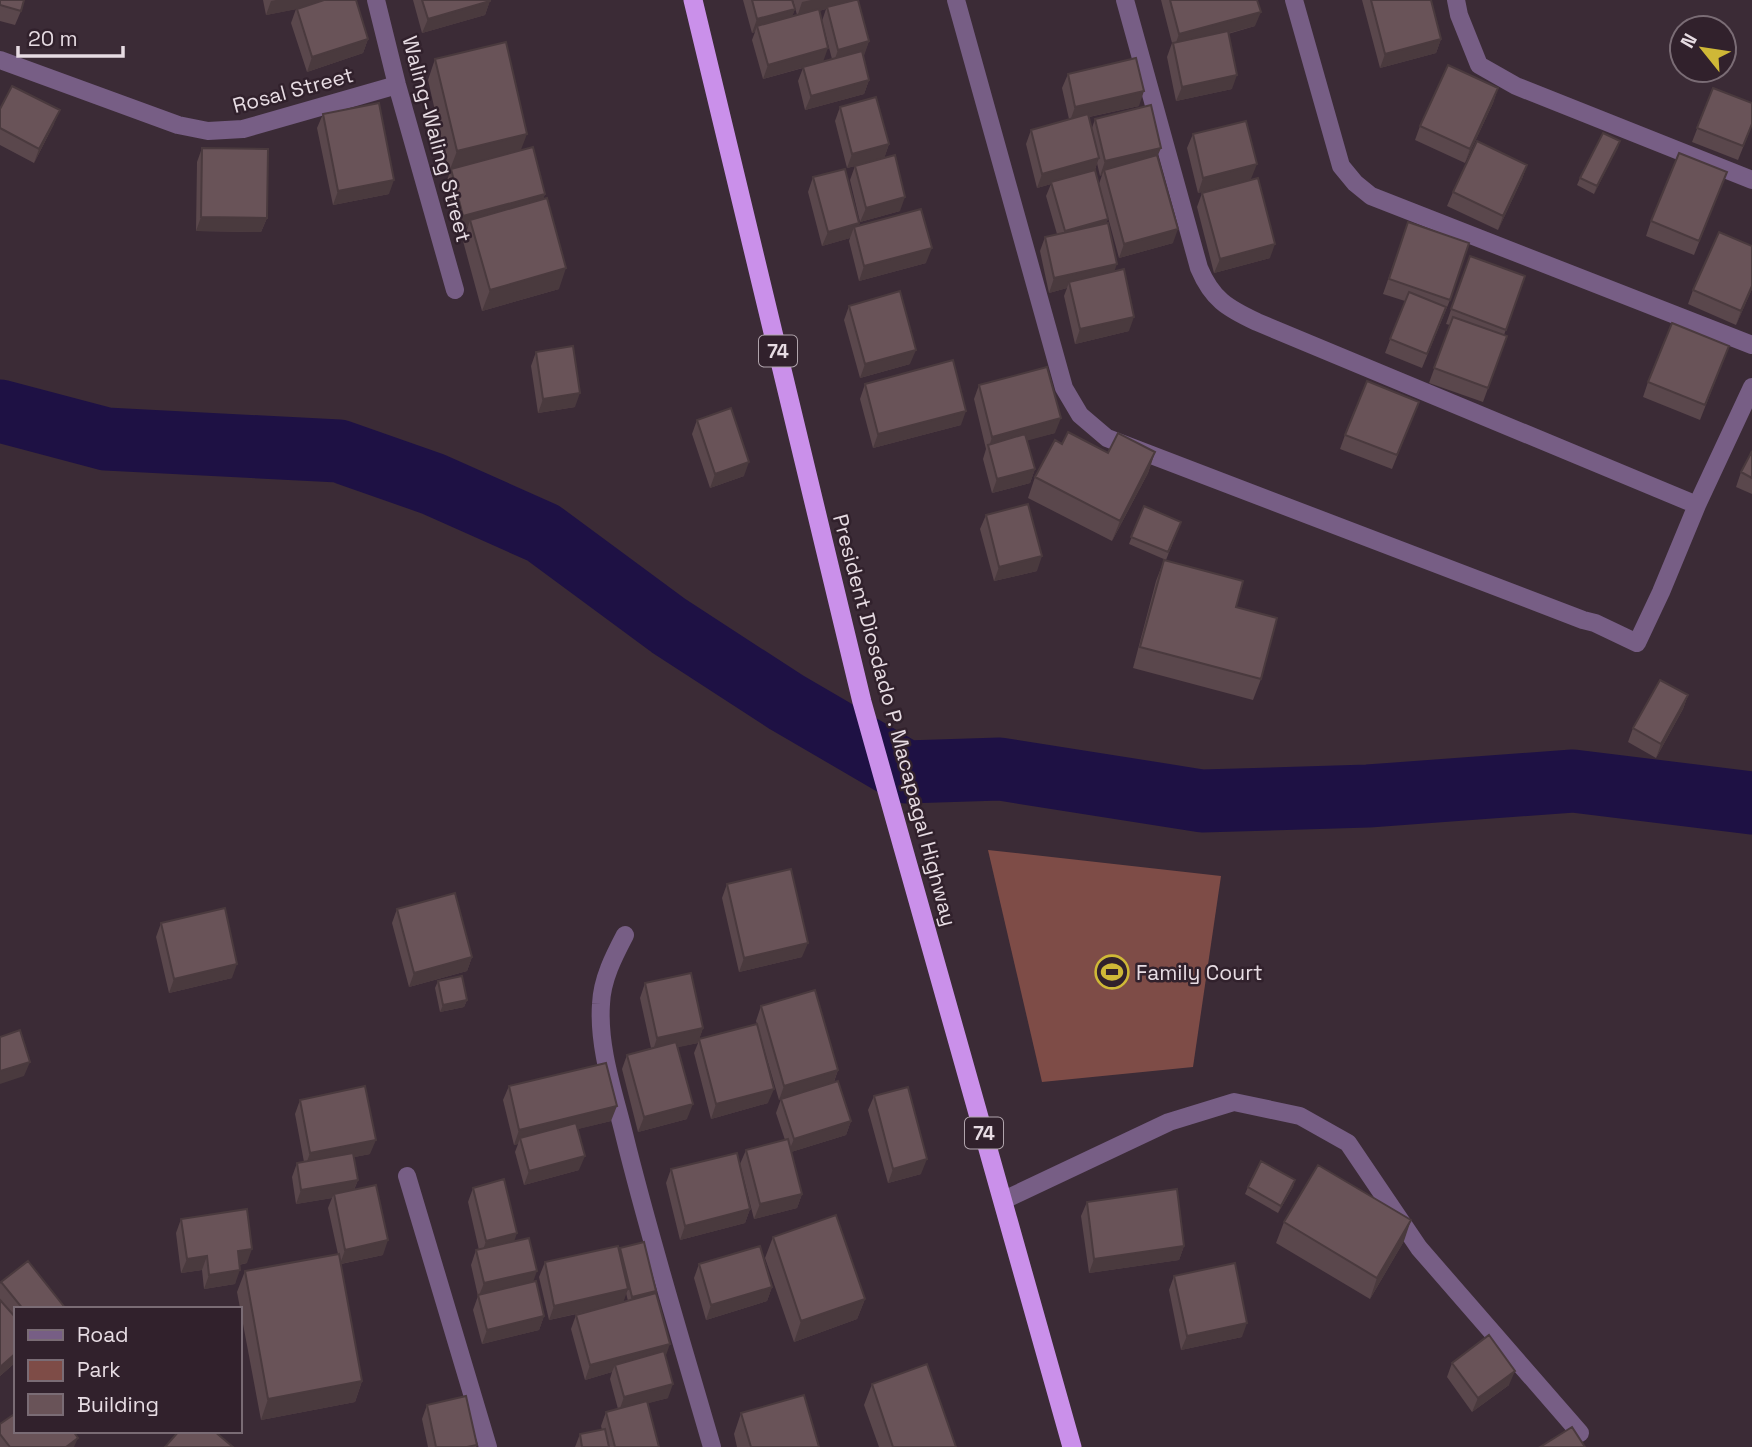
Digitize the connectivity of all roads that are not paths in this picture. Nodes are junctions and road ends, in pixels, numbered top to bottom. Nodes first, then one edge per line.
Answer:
1 (376, 0) edge
2 (693, 0) edge
3 (956, 0) edge
4 (1125, 0) edge
5 (1294, 0) edge
6 (1456, 0) edge
7 (0, 60) edge
8 (397, 85) junction
9 (1752, 180) edge
10 (455, 290) dead end
11 (1752, 345) edge
12 (1752, 387) edge
13 (1697, 505) junction
14 (625, 934) dead end
15 (407, 1176) dead end
16 (1004, 1200) junction
17 (1580, 1433) edge
18 (488, 1447) edge
19 (712, 1447) edge
20 (1072, 1447) edge

1 - 8 street, Waling-Waling Street
2 - 16 highway, President Diosdado P. Macapagal Highway / 74
3 - 13 street
4 - 13 street
5 - 11 street
6 - 9 street
7 - 8 street, Rosal Street
8 - 10 street, Waling-Waling Street
12 - 13 street
14 - 19 street
15 - 18 street
16 - 17 street
16 - 20 highway, President Diosdado P. Macapagal Highway / 74

